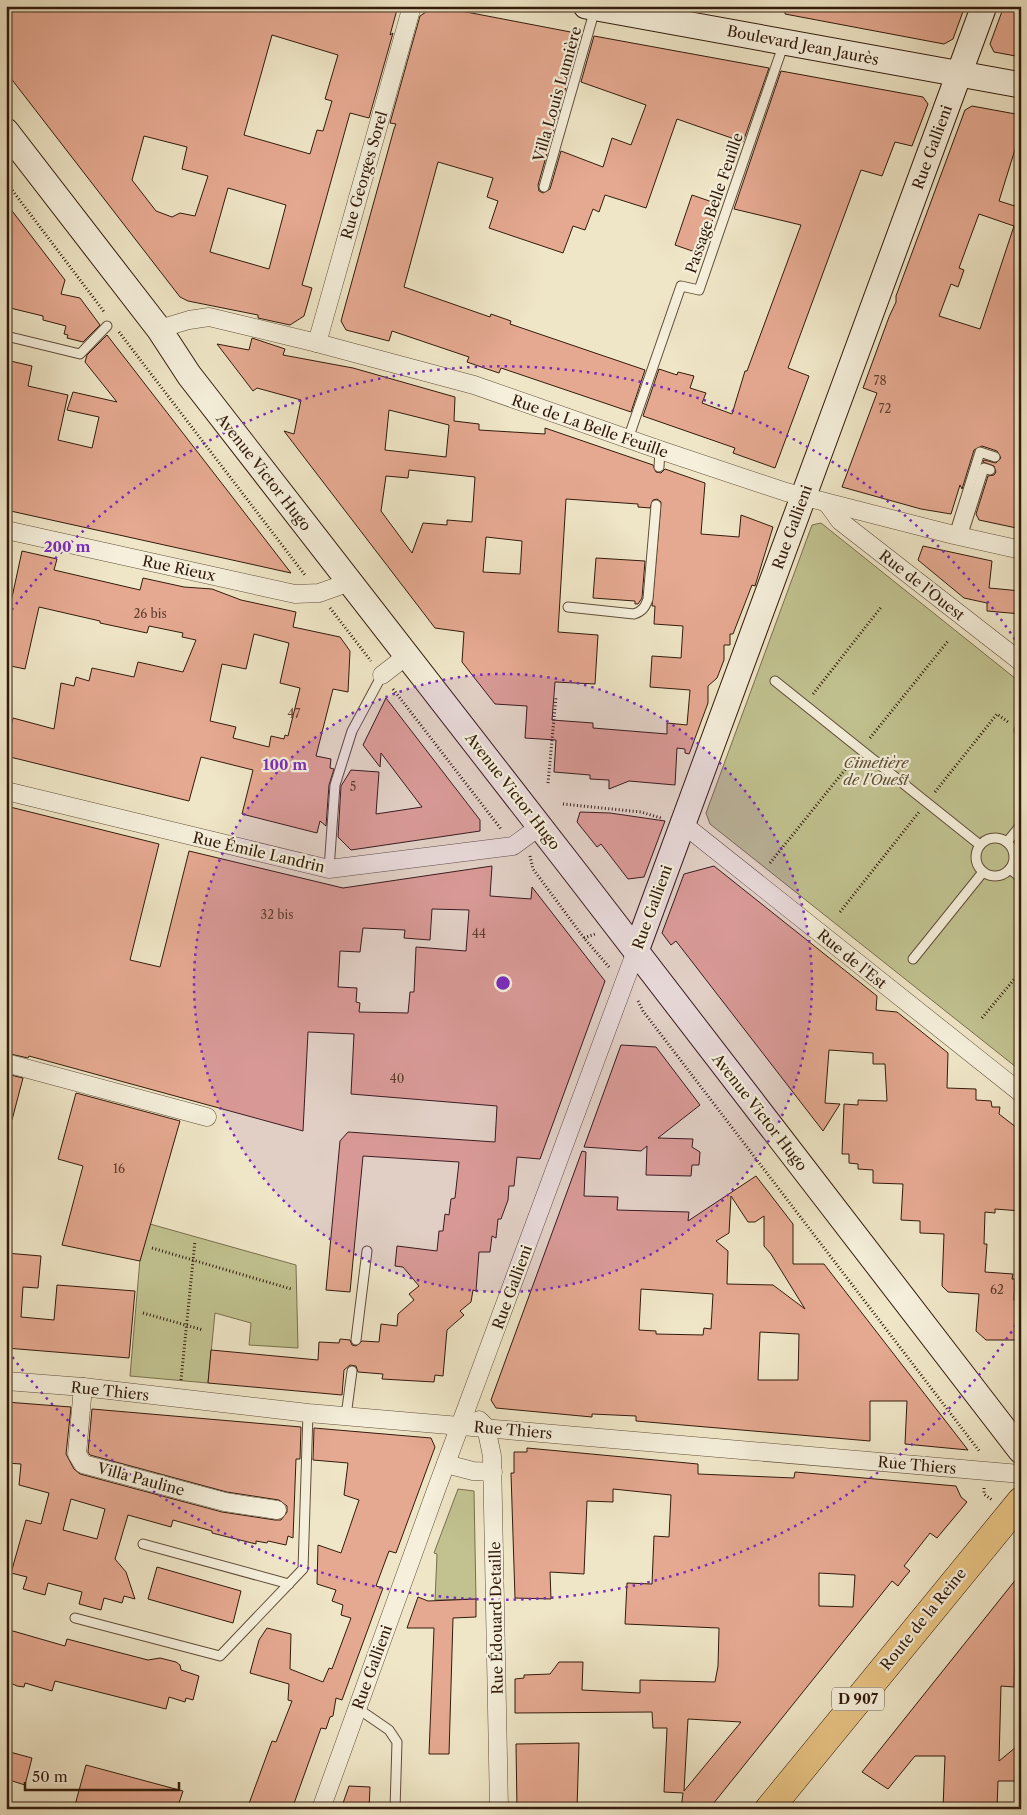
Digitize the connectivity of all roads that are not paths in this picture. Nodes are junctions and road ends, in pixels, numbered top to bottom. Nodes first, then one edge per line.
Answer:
1 (412, 6) edge
2 (984, 6) edge
3 (591, 7) edge
4 (785, 41) junction
5 (959, 75) junction
6 (1021, 85) edge
7 (6, 131) edge
8 (544, 187) dead end
9 (107, 326) dead end
10 (159, 329) junction
11 (6, 336) edge
12 (317, 343) junction
13 (628, 438) junction
14 (995, 457) dead end
15 (990, 470) dead end
16 (804, 495) junction
17 (828, 503) junction
18 (656, 505) dead end
19 (6, 530) edge
20 (958, 536) junction
21 (1021, 550) edge
22 (350, 582) junction
23 (568, 607) dead end
24 (409, 654) junction
25 (1021, 662) edge
26 (382, 675) joint
27 (774, 681) dead end
28 (6, 791) edge
29 (683, 824) junction
30 (1021, 825) edge
31 (530, 835) junction
32 (1007, 842) junction
33 (980, 845) junction
34 (1010, 869) junction
35 (329, 870) junction
36 (983, 872) junction
37 (1021, 878) edge
38 (636, 951) junction
39 (913, 959) dead end
40 (6, 1063) edge
41 (1021, 1093) edge
42 (207, 1117) dead end
43 (367, 1250) dead end
44 (356, 1340) dead end
45 (352, 1371) dead end
46 (6, 1381) edge
47 (82, 1387) junction
48 (467, 1406) junction
49 (308, 1413) junction
50 (346, 1416) junction
51 (460, 1426) junction
52 (486, 1427) junction
53 (1021, 1451) edge
54 (446, 1464) junction
55 (493, 1472) junction
56 (1021, 1474) edge
57 (1009, 1502) edge
58 (277, 1510) dead end
59 (143, 1544) dead end
60 (289, 1584) junction
61 (75, 1618) dead end
62 (357, 1708) junction
63 (321, 1809) edge
64 (395, 1809) edge
65 (499, 1809) edge
66 (769, 1809) edge

1 - 12 street, Rue Georges Sorel
2 - 5 street, Rue Gallieni
3 - 4 street, Boulevard Jean Jaurès
3 - 8 lane, Villa Louis Lumière
4 - 5 street, Boulevard Jean Jaurès
4 - 13 lane, Passage Belle Feuille
5 - 6 street, Boulevard Jean Jaurès
5 - 16 street, Rue Gallieni
7 - 10 street, Avenue Victor Hugo
9 - 11 lane
10 - 12 street, Rue de La Belle Feuille
10 - 22 street, Avenue Victor Hugo
12 - 13 street, Rue de La Belle Feuille
13 - 16 street, Rue de La Belle Feuille
14 - 20 lane
15 - 20 lane
16 - 17 street, Rue de La Belle Feuille
16 - 29 street, Rue Gallieni
17 - 20 street, Rue de La Belle Feuille
17 - 25 street, Rue de l'Ouest
18 - 23 lane
19 - 22 street, Rue Rieux
20 - 21 street, Rue de La Belle Feuille
22 - 24 street, Avenue Victor Hugo
24 - 26 street
24 - 31 street, Avenue Victor Hugo
26 - 35 lane
27 - 33 lane
28 - 35 street, Rue Émile Landrin
29 - 38 street, Rue Gallieni
29 - 41 street, Rue de l'Est
30 - 32 lane
31 - 35 street, Rue Émile Landrin
31 - 38 street, Avenue Victor Hugo
32 - 33 lane
32 - 34 lane
33 - 36 lane
34 - 36 lane
34 - 37 lane
36 - 39 lane
38 - 48 street, Rue Gallieni
38 - 53 street, Avenue Victor Hugo
40 - 42 street
43 - 44 lane
45 - 50 lane
46 - 47 street, Rue Thiers
47 - 49 street, Rue Thiers
47 - 58 street, Villa Pauline
48 - 51 street, Rue Gallieni
48 - 52 street
49 - 50 street, Rue Thiers
49 - 60 lane
50 - 51 street, Rue Thiers
51 - 52 street, Rue Thiers
51 - 54 street, Rue Gallieni
52 - 55 street, Rue Édouard Detaille
52 - 56 street, Rue Thiers
54 - 55 street
54 - 62 street, Rue Gallieni
55 - 65 street, Rue Édouard Detaille
57 - 66 main road, Route de la Reine / D 907
59 - 60 lane
60 - 61 lane
62 - 63 street, Rue Gallieni
62 - 64 lane

